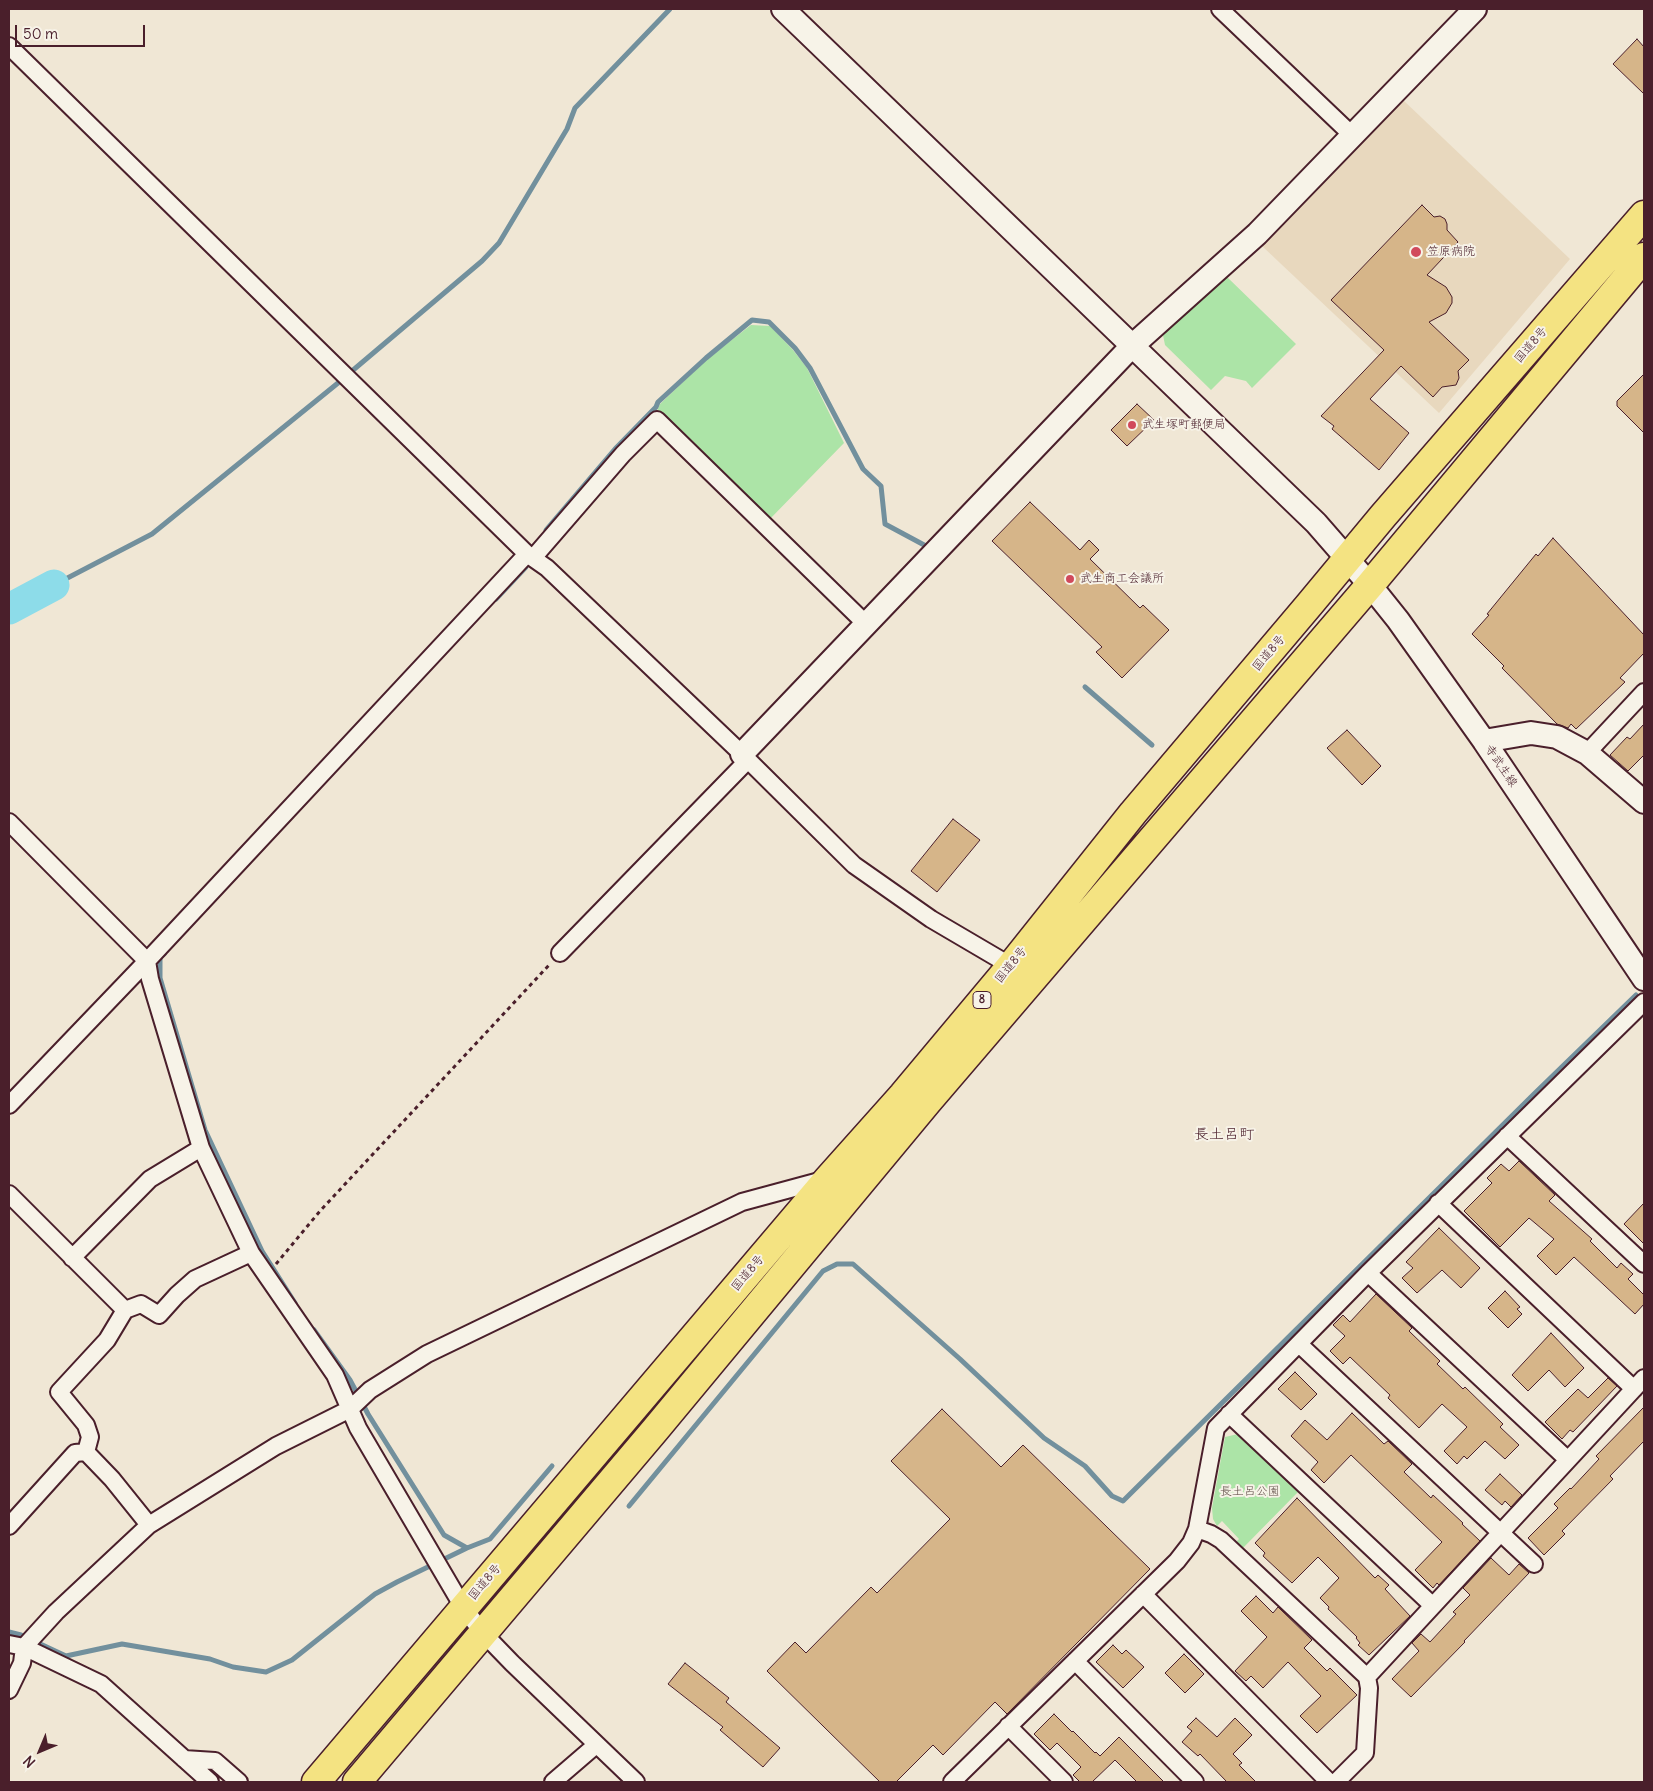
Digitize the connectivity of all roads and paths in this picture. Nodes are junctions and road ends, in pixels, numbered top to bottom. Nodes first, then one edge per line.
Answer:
1 (784, 9) edge
2 (1220, 9) edge
3 (1474, 9) edge
4 (9, 46) edge
5 (1353, 136) junction
6 (1644, 215) edge
7 (1644, 257) edge
8 (1132, 346) junction
9 (530, 556) junction
10 (1348, 559) junction
11 (1370, 585) junction
12 (866, 624) junction
13 (1644, 692) edge
14 (1484, 741) junction
15 (1587, 753) junction
16 (745, 757) junction
17 (1644, 802) edge
18 (9, 822) edge
19 (560, 952) joint
20 (147, 961) junction
21 (1011, 966) junction
22 (1644, 979) edge
23 (1644, 1002) edge
24 (9, 1105) edge
25 (1507, 1136) junction
26 (201, 1148) junction
27 (828, 1179) junction
28 (9, 1194) edge
29 (1438, 1204) junction
30 (251, 1253) junction
31 (72, 1258) junction
32 (1644, 1264) edge
33 (1368, 1273) junction
34 (266, 1277) junction
35 (125, 1310) junction
36 (1299, 1344) junction
37 (1639, 1384) edge
38 (350, 1409) junction
39 (1229, 1414) junction
40 (86, 1452) junction
41 (1568, 1460) junction
42 (149, 1524) junction
43 (9, 1526) edge
44 (1197, 1529) junction
45 (1500, 1533) junction
46 (1534, 1564) dead end
47 (1143, 1594) junction
48 (1432, 1605) junction
49 (463, 1608) junction
50 (483, 1633) junction
51 (17, 1645) edge
52 (1075, 1661) junction
53 (1367, 1676) junction
54 (9, 1690) edge
55 (1008, 1726) junction
56 (596, 1744) junction
57 (192, 1759) junction
58 (210, 1782) edge
59 (224, 1782) edge
60 (240, 1782) edge
61 (316, 1782) edge
62 (357, 1782) edge
63 (554, 1782) edge
64 (636, 1782) edge
65 (952, 1782) edge
66 (1064, 1782) edge
67 (1196, 1782) edge
68 (1329, 1782) edge
69 (1336, 1782) edge

1 - 8 street, 寺武生線
2 - 5 street
3 - 5 street
4 - 9 street
5 - 8 street
6 - 10 highway, 国道8号 / 8
7 - 11 highway, 国道8号 / 8
8 - 10 street, 寺武生線
8 - 12 street
9 - 12 street
9 - 16 street
9 - 20 street
10 - 11 street, 寺武生線
10 - 21 highway, 国道8号 / 8
11 - 14 street, 寺武生線
11 - 50 highway, 国道8号 / 8
12 - 16 street
13 - 15 street
14 - 15 street
14 - 22 street, 寺武生線
15 - 17 street
16 - 19 street
16 - 21 street
18 - 20 street
19 - 34 path
20 - 24 street
20 - 26 street
21 - 27 highway, 国道8号 / 8
23 - 25 street
25 - 29 street
25 - 32 street
26 - 30 street
26 - 31 street
27 - 38 street
27 - 49 highway, 国道8号 / 8
28 - 31 street
29 - 33 street
29 - 37 street
30 - 34 street
30 - 35 street
31 - 35 street
33 - 36 street
33 - 41 street
34 - 38 street
35 - 40 street
36 - 39 street
36 - 45 street
37 - 41 street
38 - 42 street
38 - 49 street
39 - 44 street
39 - 48 street
40 - 42 street
40 - 43 street
41 - 45 street
42 - 51 street
44 - 47 street
44 - 53 street
45 - 46 street
45 - 48 street
47 - 52 street
47 - 68 street
48 - 53 street
49 - 50 street
49 - 61 highway, 国道8号 / 8
50 - 56 street
50 - 62 highway, 国道8号 / 8
51 - 54 street
51 - 57 street
52 - 55 street
52 - 67 street
53 - 69 street
55 - 65 street
55 - 66 street
56 - 63 street
56 - 64 street
57 - 58 street
57 - 59 street
57 - 60 street

